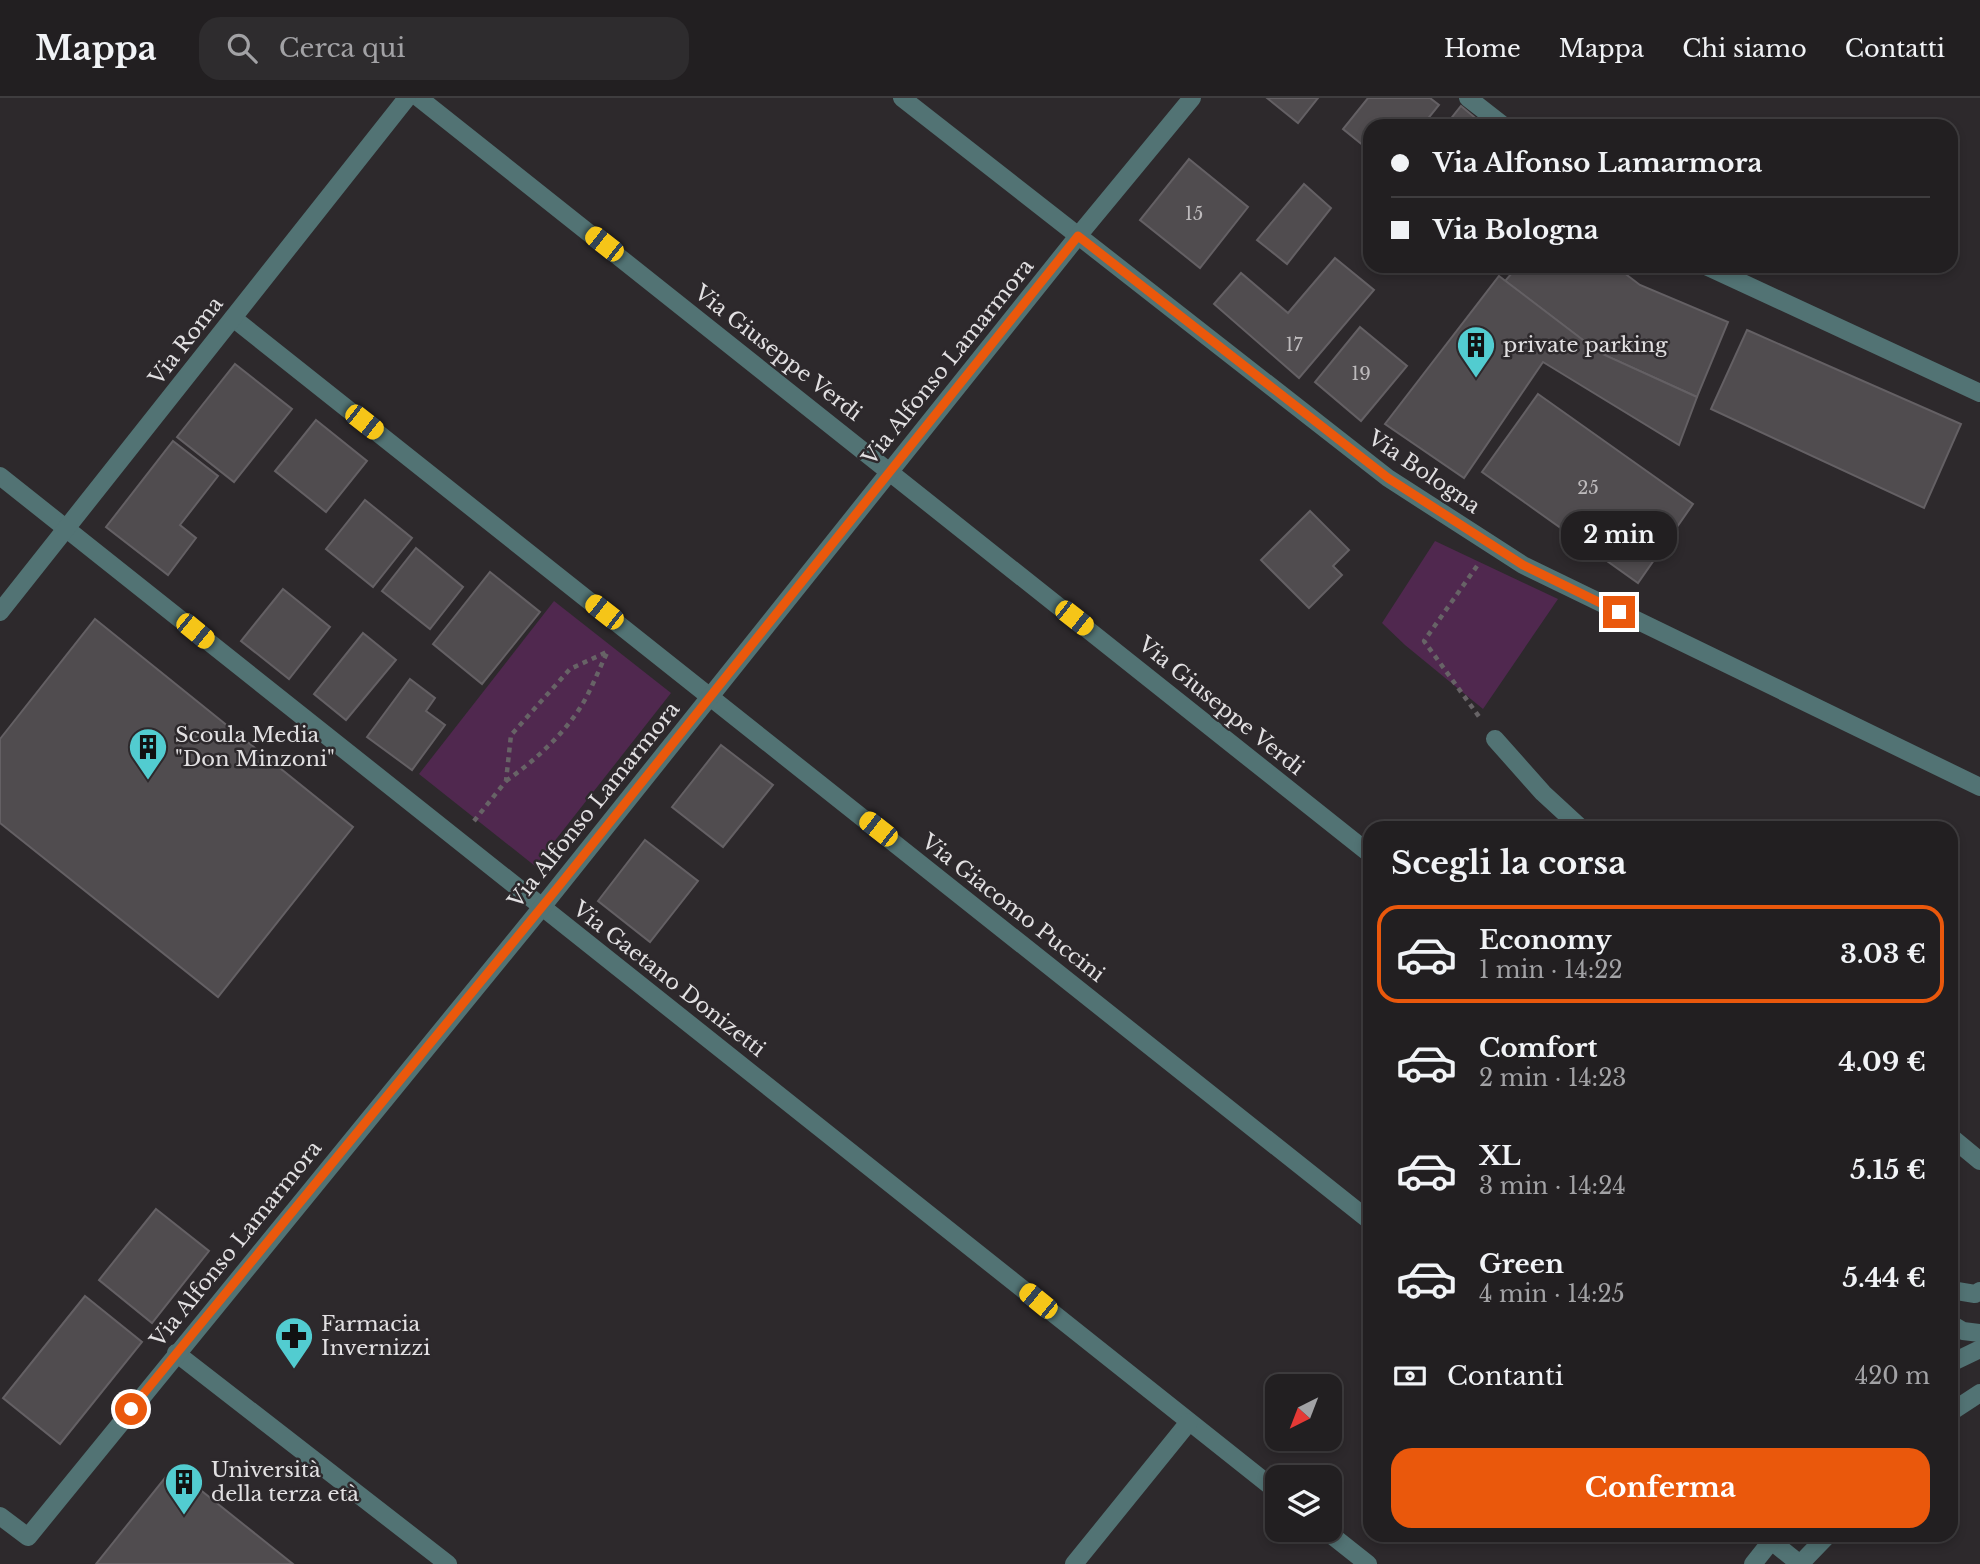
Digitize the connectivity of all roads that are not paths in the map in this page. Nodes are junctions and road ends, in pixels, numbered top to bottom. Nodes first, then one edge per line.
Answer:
1 (407, 98) edge
2 (419, 98) edge
3 (902, 98) edge
4 (1192, 98) edge
5 (1468, 98) edge
6 (1495, 119) edge
7 (1078, 236) junction
8 (1721, 273) edge
9 (233, 318) junction
10 (1980, 393) edge
11 (890, 471) junction
12 (0, 475) edge
13 (66, 529) junction
14 (0, 612) edge
15 (710, 697) junction
16 (1495, 739) road end
17 (1980, 787) edge
18 (1573, 821) edge
19 (1363, 848) edge
20 (542, 907) junction
21 (1958, 1143) edge
22 (1980, 1161) edge
23 (1363, 1215) edge
24 (1958, 1291) edge
25 (1980, 1291) edge
26 (1958, 1328) edge
27 (1980, 1334) edge
28 (1980, 1349) edge
29 (176, 1353) junction
30 (1958, 1360) edge
31 (1980, 1393) edge
32 (1958, 1407) edge
33 (1189, 1422) junction
34 (1265, 1482) edge
35 (0, 1516) edge
36 (1340, 1542) edge
37 (1767, 1542) edge
38 (1776, 1542) edge
39 (1822, 1542) edge
40 (448, 1564) edge
41 (1074, 1564) edge
42 (1368, 1564) edge
43 (1753, 1564) edge
44 (1800, 1564) edge

1 - 9 street, Via Roma
2 - 11 street, Via Giuseppe Verdi
3 - 7 street, Via Bologna
4 - 7 street, Via Alfonso Lamarmora
5 - 6 street
7 - 11 street, Via Alfonso Lamarmora
7 - 17 street, Via Bologna
8 - 10 street
9 - 13 street, Via Roma
9 - 15 street, Via Giacomo Puccini
11 - 15 street, Via Alfonso Lamarmora
11 - 19 street, Via Giuseppe Verdi
12 - 13 street, Via Gaetano Donizetti
13 - 14 street, Via Roma
13 - 20 street, Via Gaetano Donizetti
15 - 20 street, Via Alfonso Lamarmora
15 - 23 street, Via Giacomo Puccini
16 - 18 street
20 - 29 street, Via Alfonso Lamarmora
20 - 33 street, Via Gaetano Donizetti
21 - 22 street
24 - 25 street
26 - 27 street
28 - 30 street
29 - 35 street, Via Alfonso Lamarmora
29 - 40 street
31 - 32 street
33 - 34 street, Via Gaetano Donizetti
33 - 41 street
36 - 42 street
37 - 43 street
38 - 44 street
39 - 44 street

